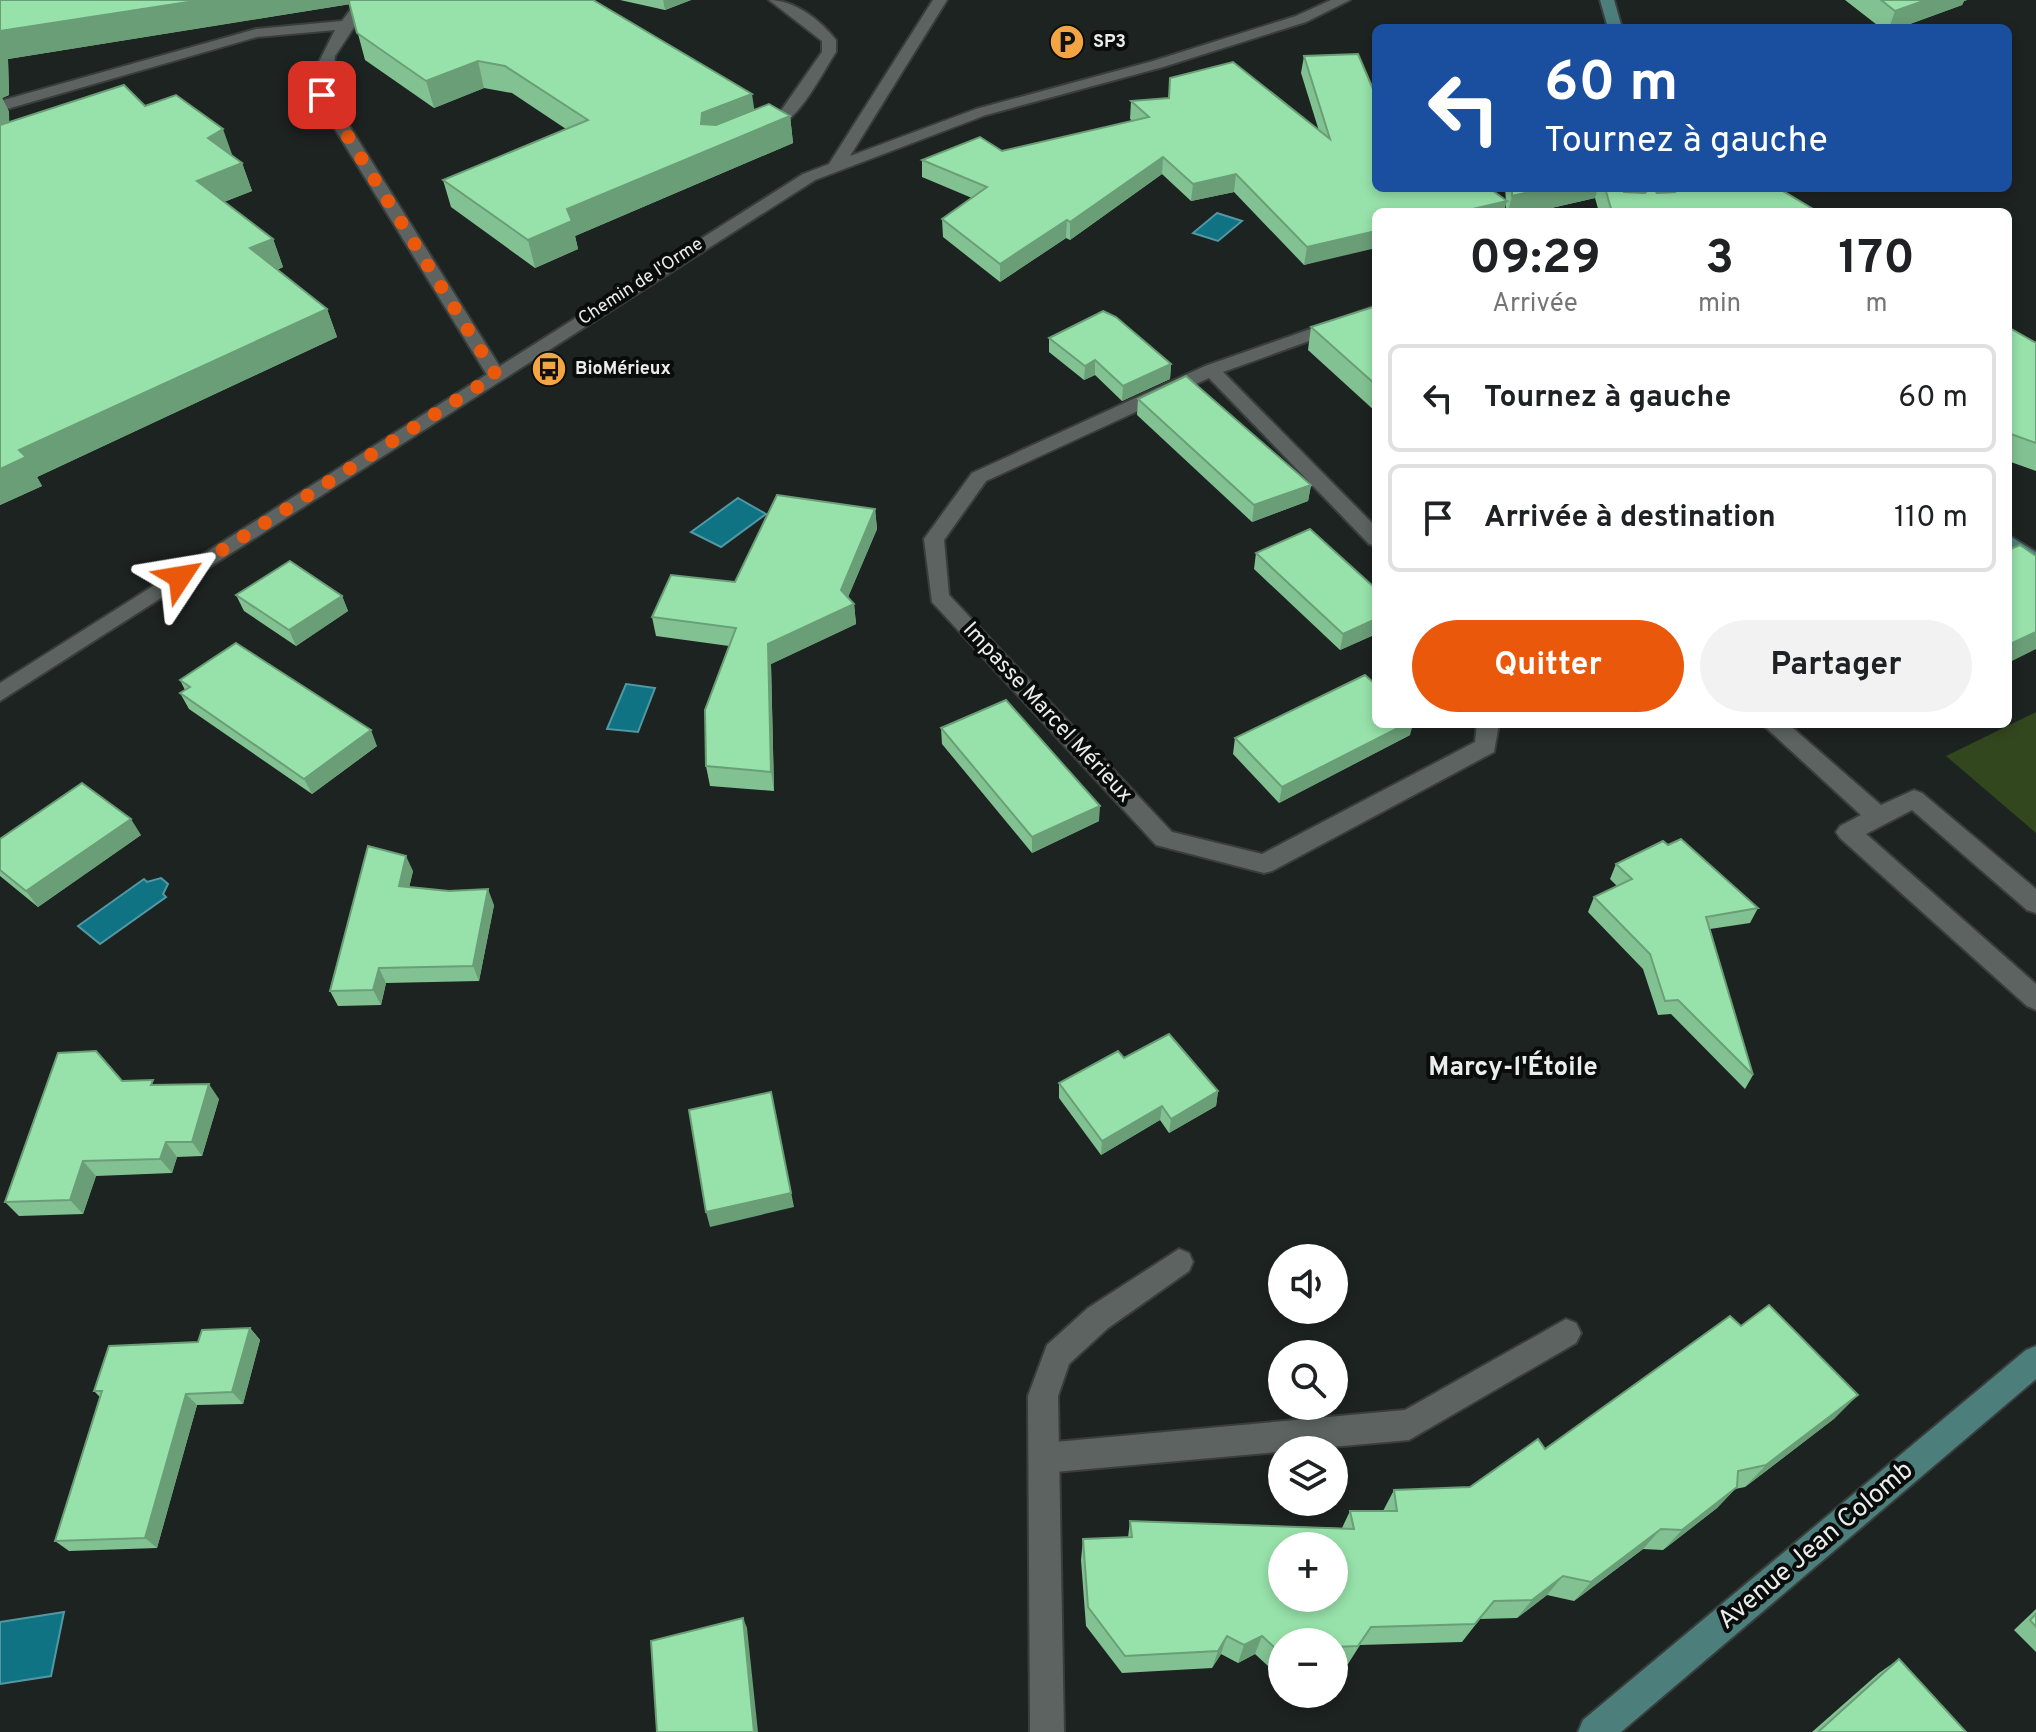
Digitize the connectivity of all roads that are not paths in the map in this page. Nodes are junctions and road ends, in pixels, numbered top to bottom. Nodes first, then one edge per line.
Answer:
1 (365, 0) edge
2 (776, 0) edge
3 (940, 0) edge
4 (1343, 0) edge
5 (1607, 0) edge
6 (1614, 24) edge
7 (348, 25) junction
8 (0, 106) edge
9 (741, 135) edge
10 (836, 166) junction
11 (1372, 312) edge
12 (1211, 370) junction
13 (496, 375) junction
14 (1372, 535) edge
15 (2012, 545) edge
16 (2036, 562) edge
17 (0, 693) edge
18 (1488, 728) edge
19 (1778, 728) edge
20 (1879, 817) junction
21 (2036, 903) edge
22 (2036, 999) edge
23 (1179, 1262) dead end
24 (1566, 1333) dead end
25 (2036, 1360) edge
26 (1044, 1458) junction
27 (1047, 1732) edge
28 (1595, 1732) edge

1 - 7 street
2 - 9 street
3 - 10 street
4 - 10 street, Chemin de l'Orme
5 - 6 street
7 - 8 street
7 - 13 street
10 - 13 street, Chemin de l'Orme
11 - 12 street, Impasse Marcel Mérieux
12 - 14 street
12 - 18 street, Impasse Marcel Mérieux
13 - 17 street, Chemin de l'Orme
15 - 16 street
19 - 20 street
20 - 21 street
20 - 22 street
23 - 26 street
24 - 26 street
25 - 28 street, Avenue Jean Colomb
26 - 27 street

